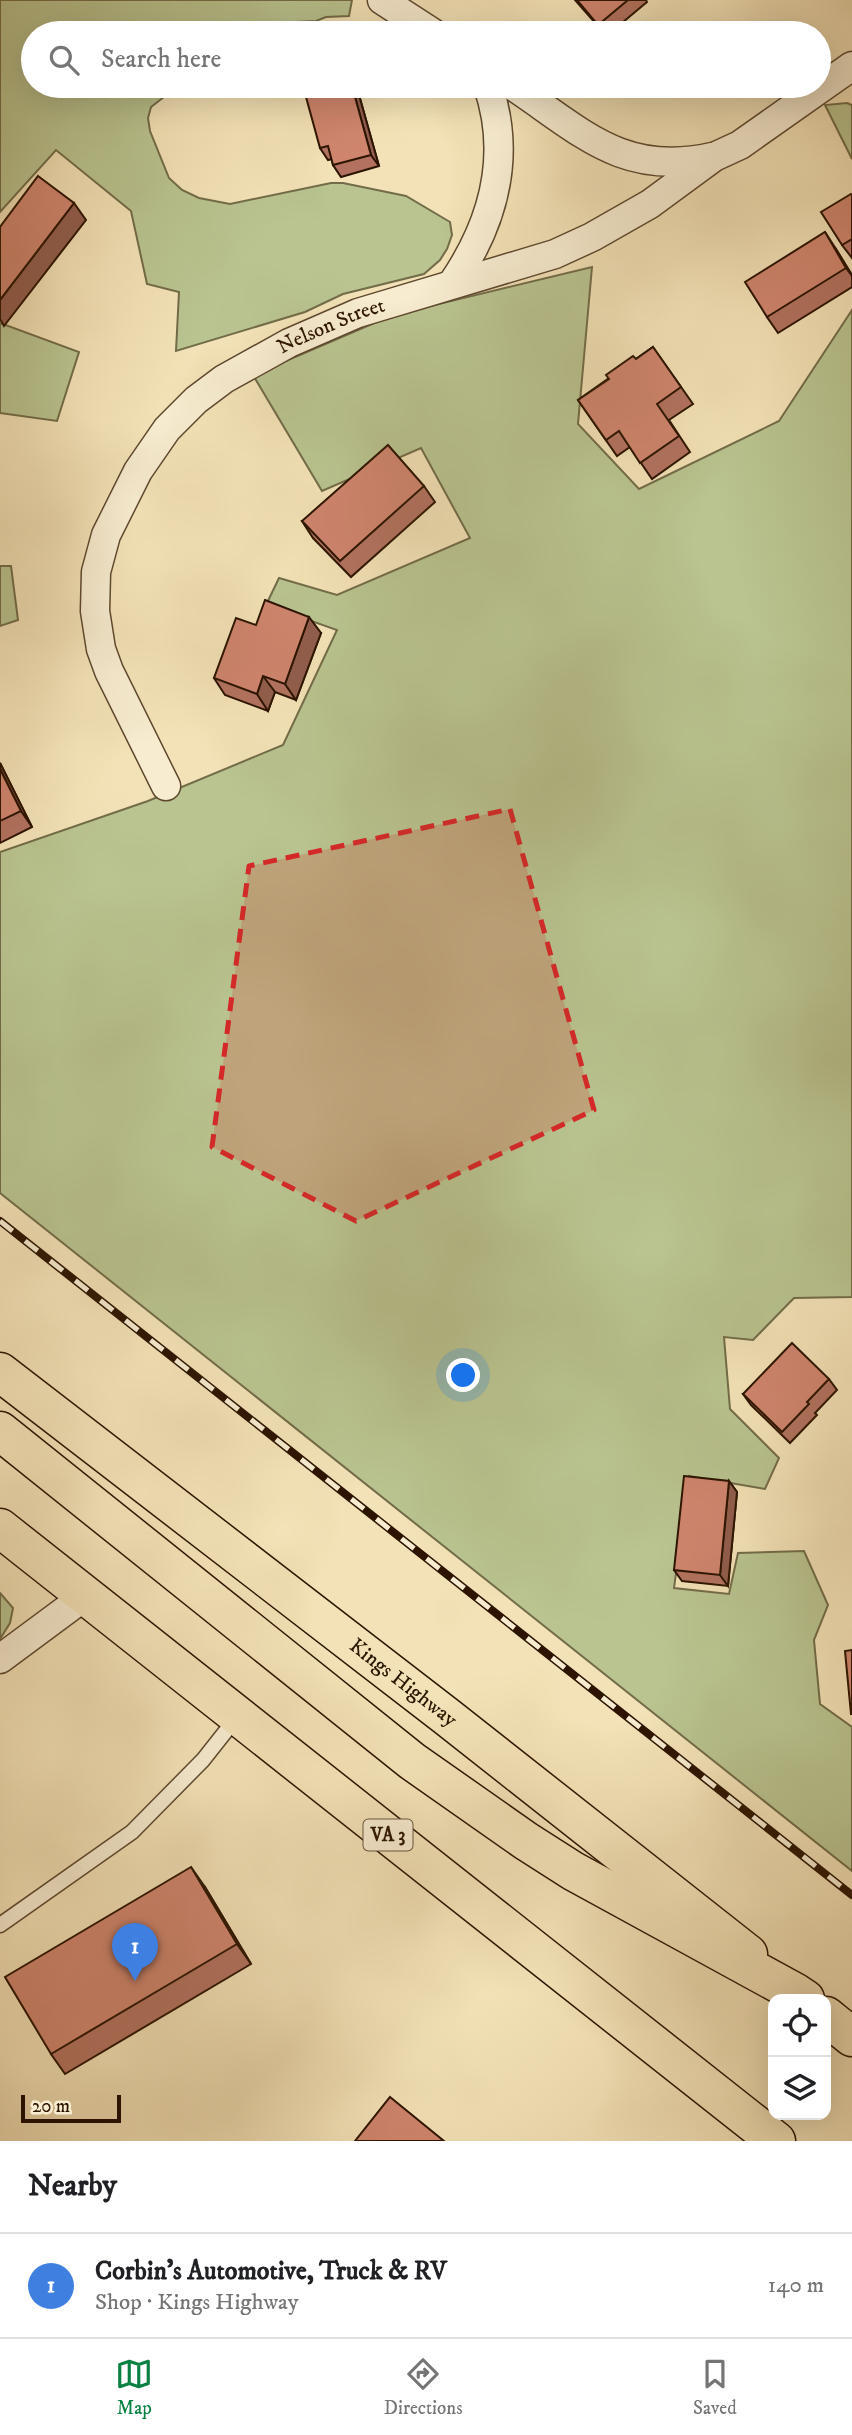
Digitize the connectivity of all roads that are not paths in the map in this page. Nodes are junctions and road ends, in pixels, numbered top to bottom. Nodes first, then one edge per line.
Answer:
1 (382, 0) edge
2 (414, 21) edge
3 (852, 66) edge
4 (831, 81) edge
5 (493, 98) edge
6 (531, 98) edge
7 (807, 98) edge
8 (714, 157) junction
9 (452, 284) junction
10 (166, 786) dead end
11 (0, 1372) edge
12 (0, 1431) edge
13 (0, 1528) edge
14 (85, 1596) junction
15 (0, 1659) edge
16 (238, 1716) junction
17 (0, 1925) edge
18 (796, 1994) edge
19 (797, 1994) edge
20 (831, 2020) edge
21 (852, 2037) edge
22 (776, 2141) edge

1 - 2 street
3 - 4 street, Nelson Street
5 - 9 street
6 - 8 street
7 - 8 street, Nelson Street
8 - 9 street, Nelson Street
9 - 10 street, Nelson Street
11 - 19 main road, Kings Highway
12 - 18 main road
13 - 14 main road, VA 3
14 - 15 street
14 - 16 main road, VA 3
16 - 17 lane
16 - 22 main road, VA 3
20 - 21 main road

